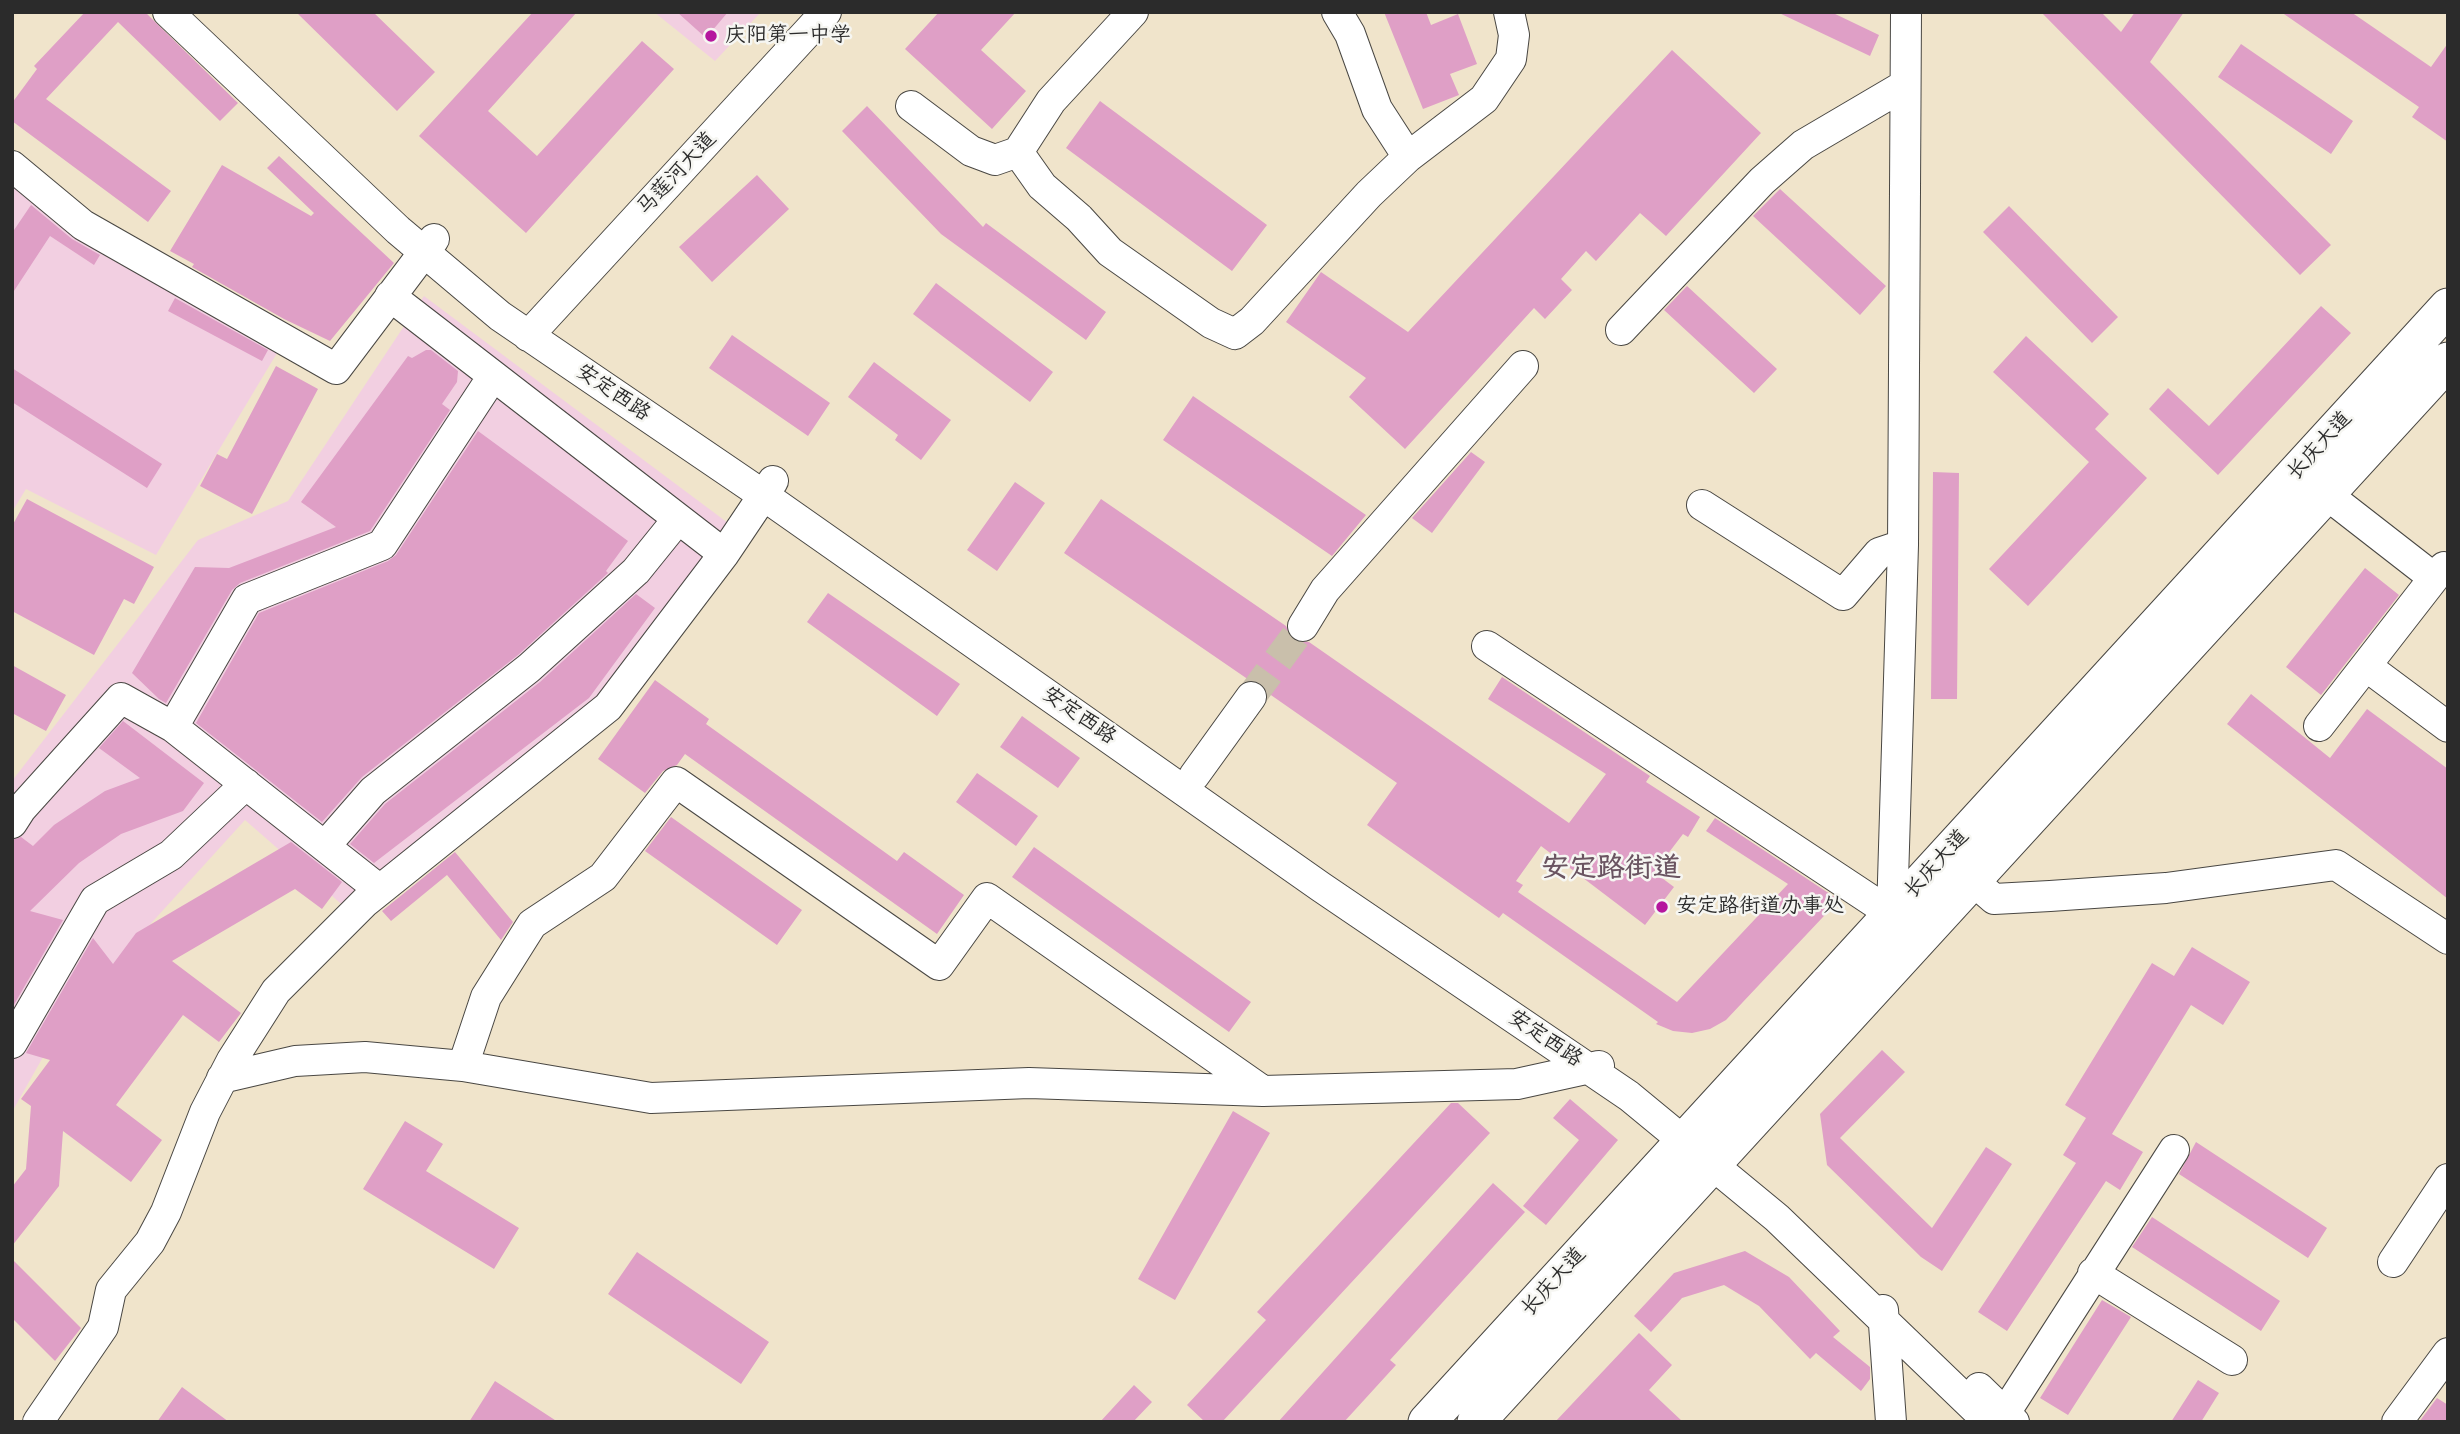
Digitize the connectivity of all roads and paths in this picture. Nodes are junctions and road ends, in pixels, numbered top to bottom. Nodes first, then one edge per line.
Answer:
1 (168, 12) edge
2 (195, 12) edge
3 (799, 12) edge
4 (826, 12) edge
5 (1133, 12) edge
6 (1337, 12) edge
7 (1509, 12) edge
8 (1906, 12) edge
9 (1905, 85) junction
10 (911, 106) dead end
11 (1018, 152) junction
12 (1408, 157) junction
13 (12, 166) edge
14 (428, 245) junction
15 (390, 296) junction
16 (2448, 307) edge
17 (525, 324) junction
18 (1621, 330) dead end
19 (2448, 361) edge
20 (1523, 366) dead end
21 (493, 376) junction
22 (768, 488) junction
23 (2326, 494) junction
24 (1702, 505) dead end
25 (678, 519) junction
26 (1903, 545) junction
27 (724, 554) junction
28 (2441, 574) edge
29 (1303, 626) tunnel mouth
30 (1487, 646) dead end
31 (2366, 666) junction
32 (1251, 697) tunnel mouth
33 (2319, 726) dead end
34 (173, 727) junction
35 (2448, 727) edge
36 (1194, 776) junction
37 (246, 784) junction
38 (12, 823) edge
39 (325, 846) junction
40 (1972, 880) junction
41 (380, 890) junction
42 (1892, 914) junction
43 (2448, 939) edge
44 (12, 1043) edge
45 (463, 1066) junction
46 (1601, 1066) junction
47 (222, 1078) junction
48 (1263, 1091) junction
49 (1690, 1134) junction
50 (2174, 1150) dead end
51 (1718, 1156) junction
52 (2448, 1179) edge
53 (2393, 1262) dead end
54 (2093, 1273) junction
55 (1882, 1308) junction
56 (2448, 1353) edge
57 (2232, 1360) dead end
58 (2002, 1419) edge
59 (38, 1422) edge
60 (1427, 1422) edge
61 (1476, 1422) edge
62 (1891, 1422) edge
63 (2397, 1422) edge

1 - 14 street, 安定西路
2 - 14 street, 安定西路
3 - 17 street, 马莲河大道
4 - 17 street, 马莲河大道
5 - 11 street
6 - 12 street
7 - 12 street
8 - 9 street
9 - 18 street
9 - 26 street
10 - 11 street
11 - 12 street
13 - 15 street
14 - 15 street
14 - 17 street, 安定西路
15 - 21 street
16 - 42 main road, 长庆大道
17 - 22 street, 安定西路
19 - 23 main road, 长庆大道
20 - 29 street
21 - 25 street
21 - 34 street
22 - 27 street
22 - 36 street, 安定西路
22 - 46 street, 安定西路
23 - 28 street
23 - 40 main road, 长庆大道
24 - 26 street
25 - 27 street
25 - 39 street
26 - 42 street
27 - 41 street
28 - 31 street
30 - 42 street
31 - 33 street
31 - 35 street
32 - 36 street
34 - 37 street
34 - 38 street
36 - 46 street, 安定西路
37 - 39 street
37 - 44 street
39 - 41 street
40 - 43 street
40 - 51 main road, 长庆大道
41 - 47 street
42 - 49 main road, 长庆大道
45 - 47 street
45 - 48 street
45 - 48 street
46 - 48 street
46 - 49 street, 安定西路
47 - 59 street
49 - 51 street, 安定西路
49 - 60 main road, 长庆大道
50 - 54 street
51 - 55 street, 安定西路
51 - 61 main road, 长庆大道
52 - 53 street
54 - 57 street
54 - 58 street
55 - 58 street, 安定西路
55 - 62 street
56 - 63 street

